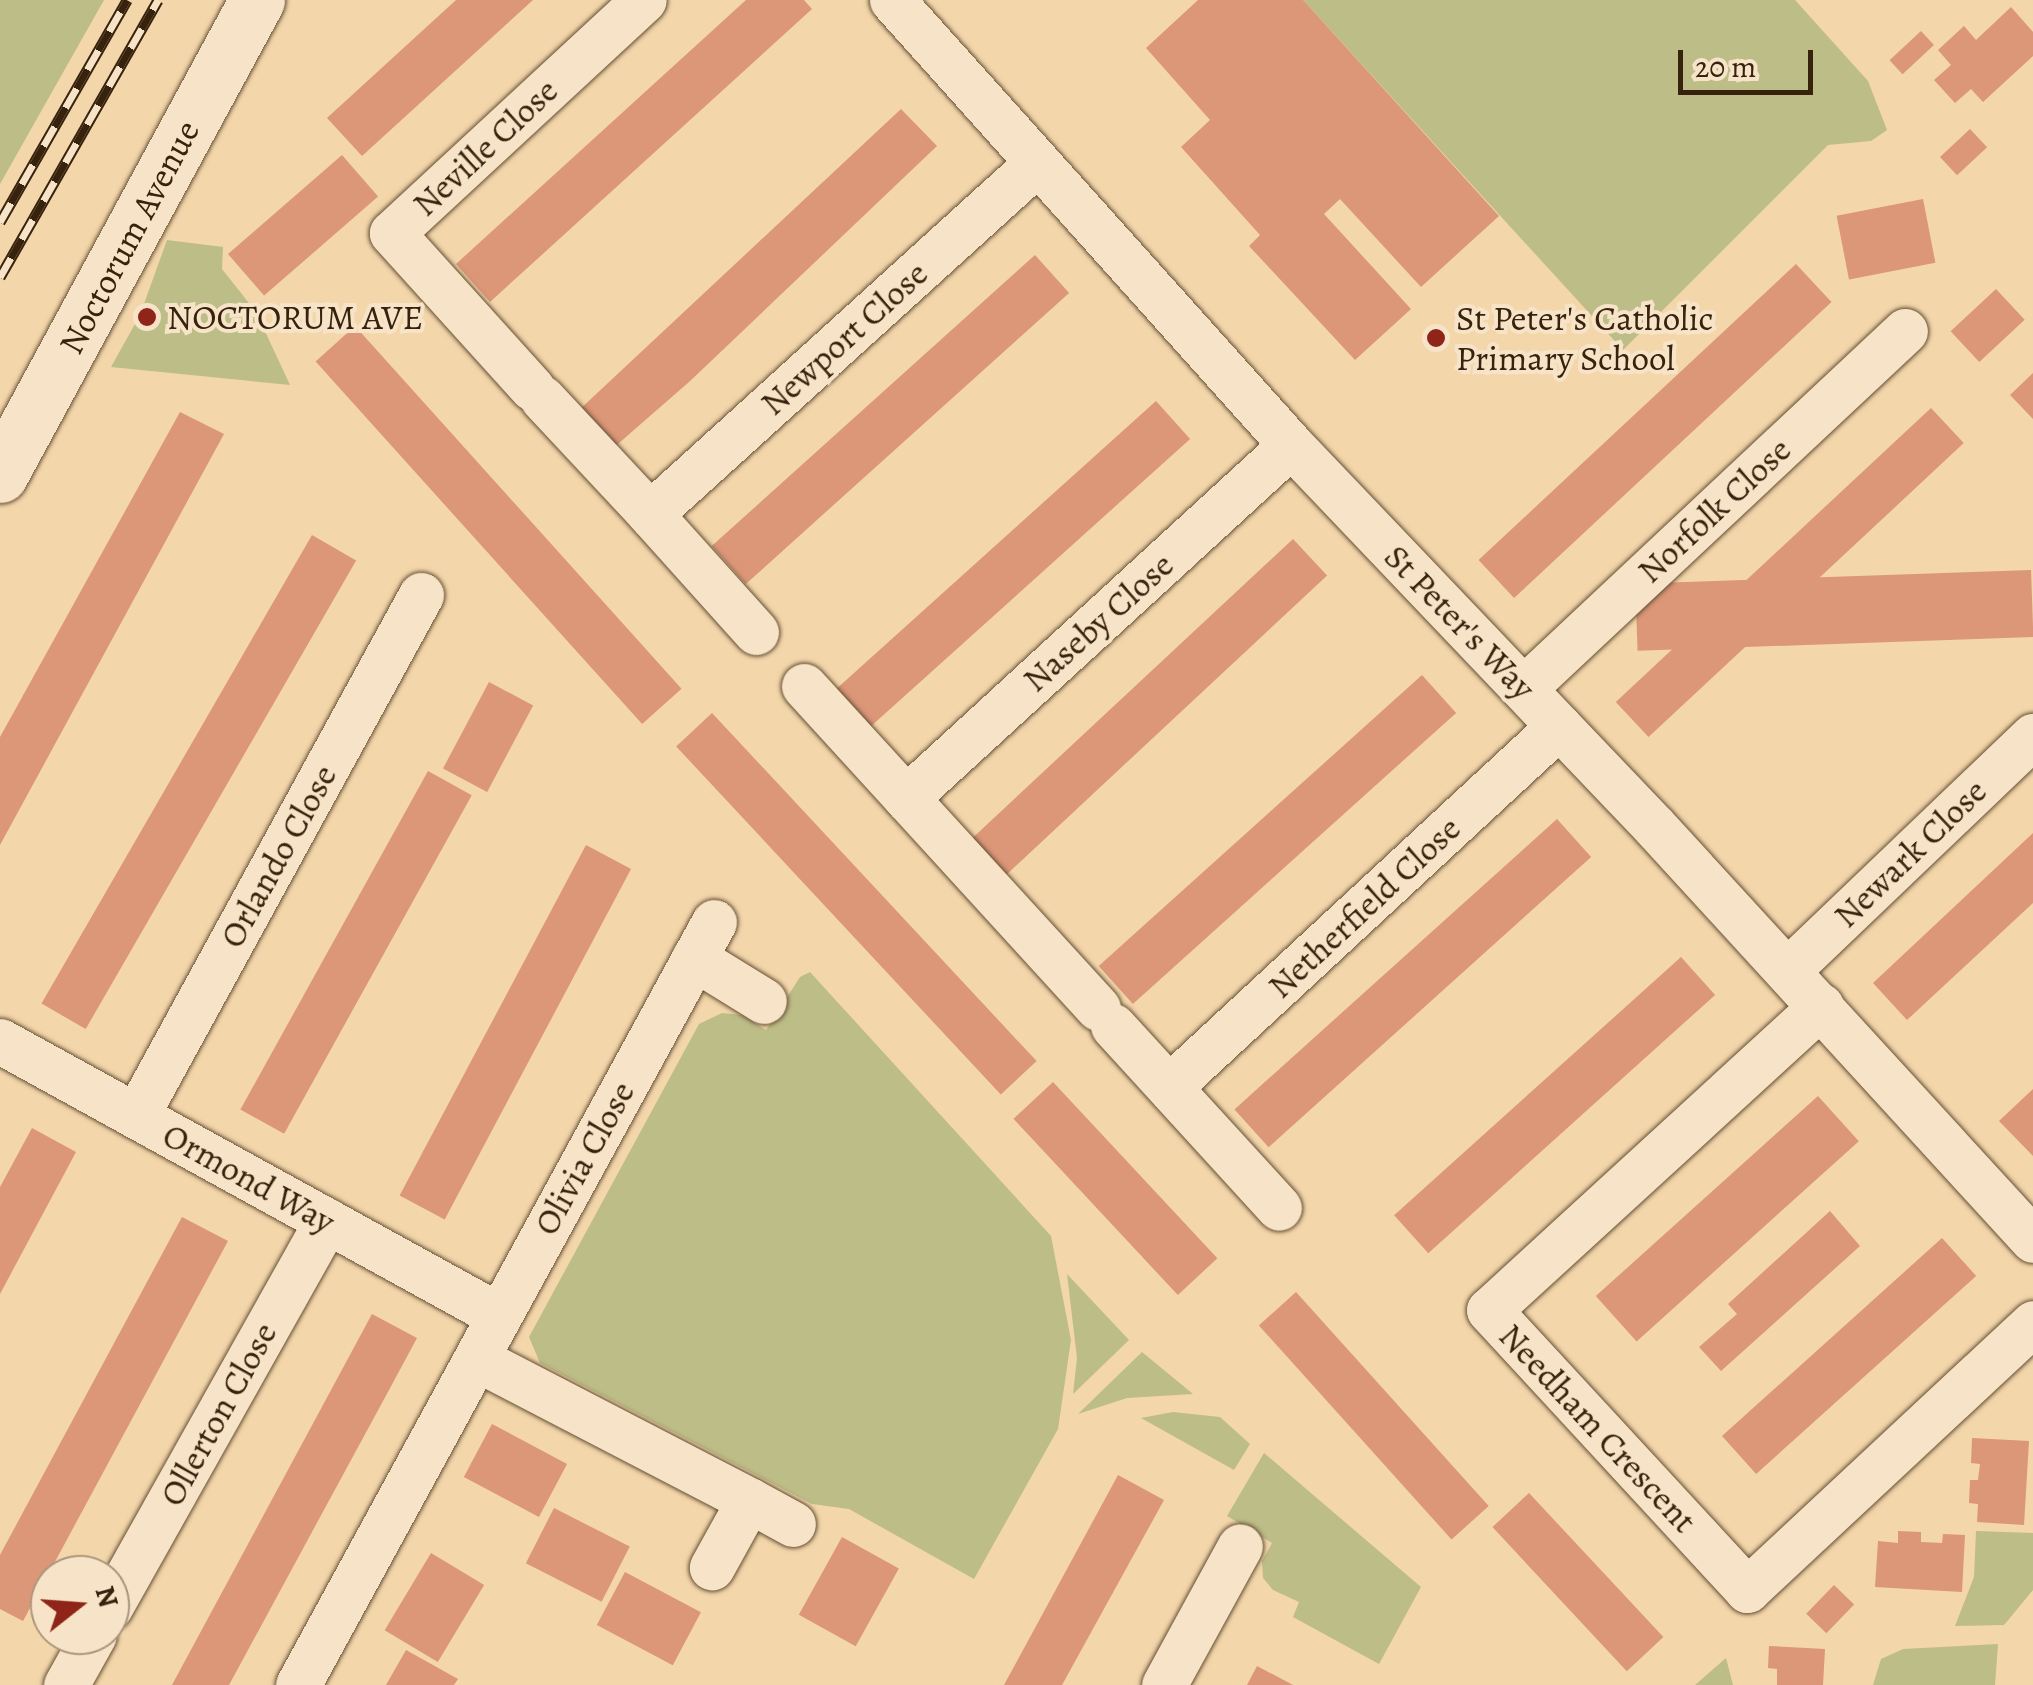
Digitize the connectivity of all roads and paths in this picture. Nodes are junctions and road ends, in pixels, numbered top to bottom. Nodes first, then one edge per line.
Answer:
1 (257, 0) edge
2 (644, 0) edge
3 (892, 0) edge
4 (1037, 163) junction
5 (1904, 331) dead end
6 (1291, 446) junction
7 (0, 475) edge
8 (650, 514) junction
9 (421, 596) dead end
10 (756, 632) dead end
11 (804, 686) dead end
12 (1524, 688) junction
13 (1559, 726) junction
14 (2033, 736) edge
15 (906, 798) junction
16 (1788, 970) junction
17 (764, 1001) dead end
18 (1821, 1006) junction
19 (0, 1041) edge
20 (1170, 1088) junction
21 (136, 1116) junction
22 (1279, 1208) dead end
23 (326, 1221) junction
24 (2033, 1240) edge
25 (498, 1315) junction
26 (2033, 1323) edge
27 (477, 1359) junction
28 (749, 1500) junction
29 (793, 1524) dead end
30 (1240, 1546) dead end
31 (712, 1567) dead end
32 (130, 1571) edge
33 (83, 1655) edge
34 (66, 1685) edge
35 (298, 1685) edge
36 (1164, 1685) edge

1 - 7 street, Noctorum Avenue
2 - 8 street, Neville Close
3 - 4 street, St Peter's Way
4 - 6 street, St Peter's Way
4 - 8 street, Newport Close
5 - 12 street, Norfolk Close
6 - 12 street, St Peter's Way
6 - 15 street, Naseby Close
8 - 10 street
9 - 21 street, Orlando Close
11 - 15 street
12 - 13 street, St Peter's Way
13 - 16 street, St Peter's Way
13 - 20 street, Netherfield Close
14 - 16 street, Newark Close
15 - 20 street
16 - 18 street, St Peter's Way
17 - 25 street, Olivia Close
18 - 24 street, St Peter's Way
18 - 26 street, Needham Crescent
19 - 21 street, Ormond Way
20 - 22 street
21 - 23 street, Ormond Way
23 - 25 street, Ormond Way
23 - 32 street, Ollerton Close
25 - 27 street, Olivia Close
27 - 28 street
27 - 35 street, Olivia Close
28 - 29 street
28 - 31 street
30 - 36 street
33 - 34 street

